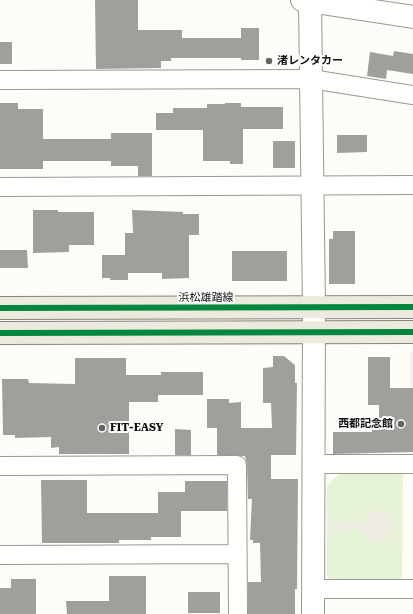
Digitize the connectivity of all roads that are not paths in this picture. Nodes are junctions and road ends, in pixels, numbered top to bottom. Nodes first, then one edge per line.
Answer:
1 (306, 1) edge
2 (413, 18) edge
3 (311, 79) junction
4 (0, 80) edge
5 (413, 95) edge
6 (312, 185) junction
7 (413, 185) edge
8 (0, 187) edge
9 (413, 307) edge
10 (0, 308) edge
11 (314, 308) junction
12 (314, 332) junction
13 (413, 332) edge
14 (0, 333) edge
15 (314, 464) junction
16 (413, 464) edge
17 (0, 466) edge
18 (237, 554) junction
19 (0, 555) edge
20 (313, 588) junction
21 (413, 589) edge
22 (238, 614) edge
23 (313, 614) edge

1 - 2 street
1 - 3 street
3 - 4 street
3 - 5 street
3 - 6 street
6 - 7 street
6 - 8 street
6 - 11 street
9 - 11 main road, 浜松雄踏線
10 - 11 main road, 浜松雄踏線
11 - 12 street
12 - 13 main road
12 - 14 main road
12 - 15 street
15 - 16 street
15 - 20 street
17 - 18 street
18 - 19 street
18 - 22 street
20 - 21 street
20 - 23 street

